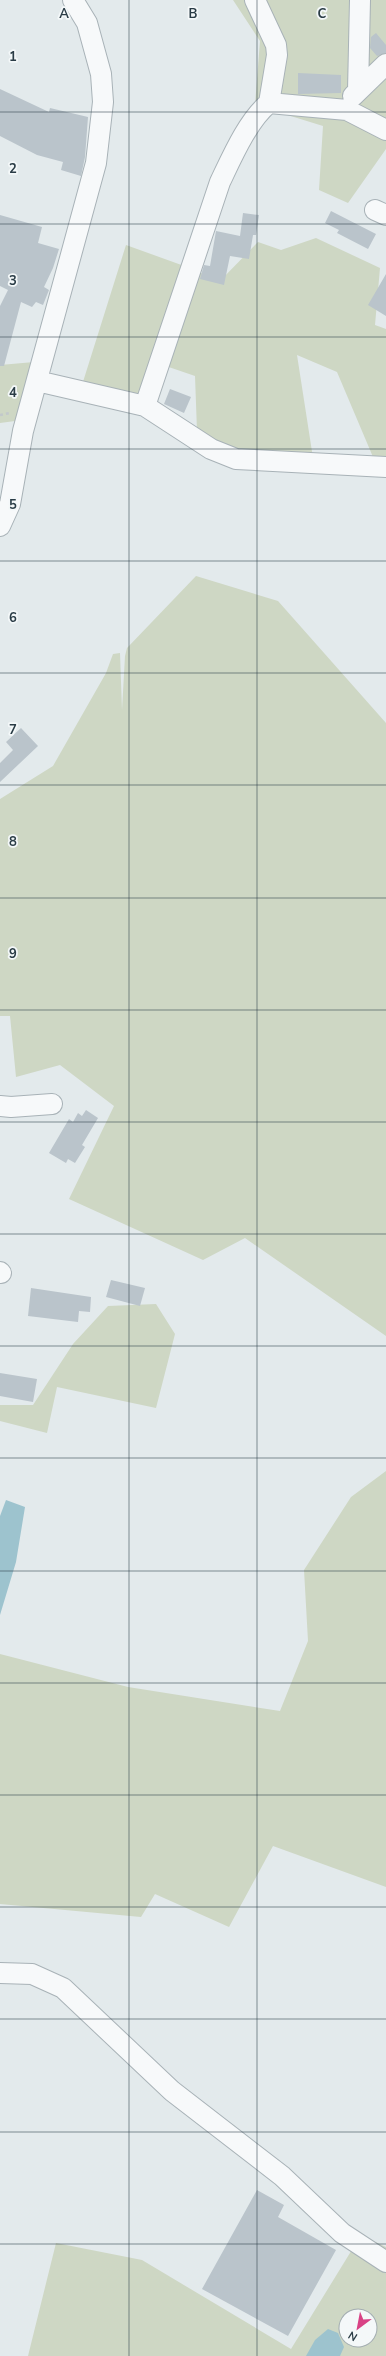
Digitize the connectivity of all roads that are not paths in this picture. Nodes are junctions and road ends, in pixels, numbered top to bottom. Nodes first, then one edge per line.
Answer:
1 (73, 0) edge
2 (255, 0) edge
3 (360, 0) edge
4 (386, 64) edge
5 (358, 91) junction
6 (269, 103) junction
7 (340, 109) junction
8 (386, 130) edge
9 (37, 381) junction
10 (145, 406) junction
11 (386, 467) edge
12 (0, 526) edge
13 (52, 1104) dead end
14 (0, 1106) edge
15 (0, 1973) edge
16 (386, 2262) edge

1 - 9 street
2 - 6 street
3 - 5 street
4 - 5 street
5 - 7 street
6 - 7 street
6 - 10 street
7 - 8 street
9 - 10 street
9 - 12 street
10 - 11 street
13 - 14 street
15 - 16 street

